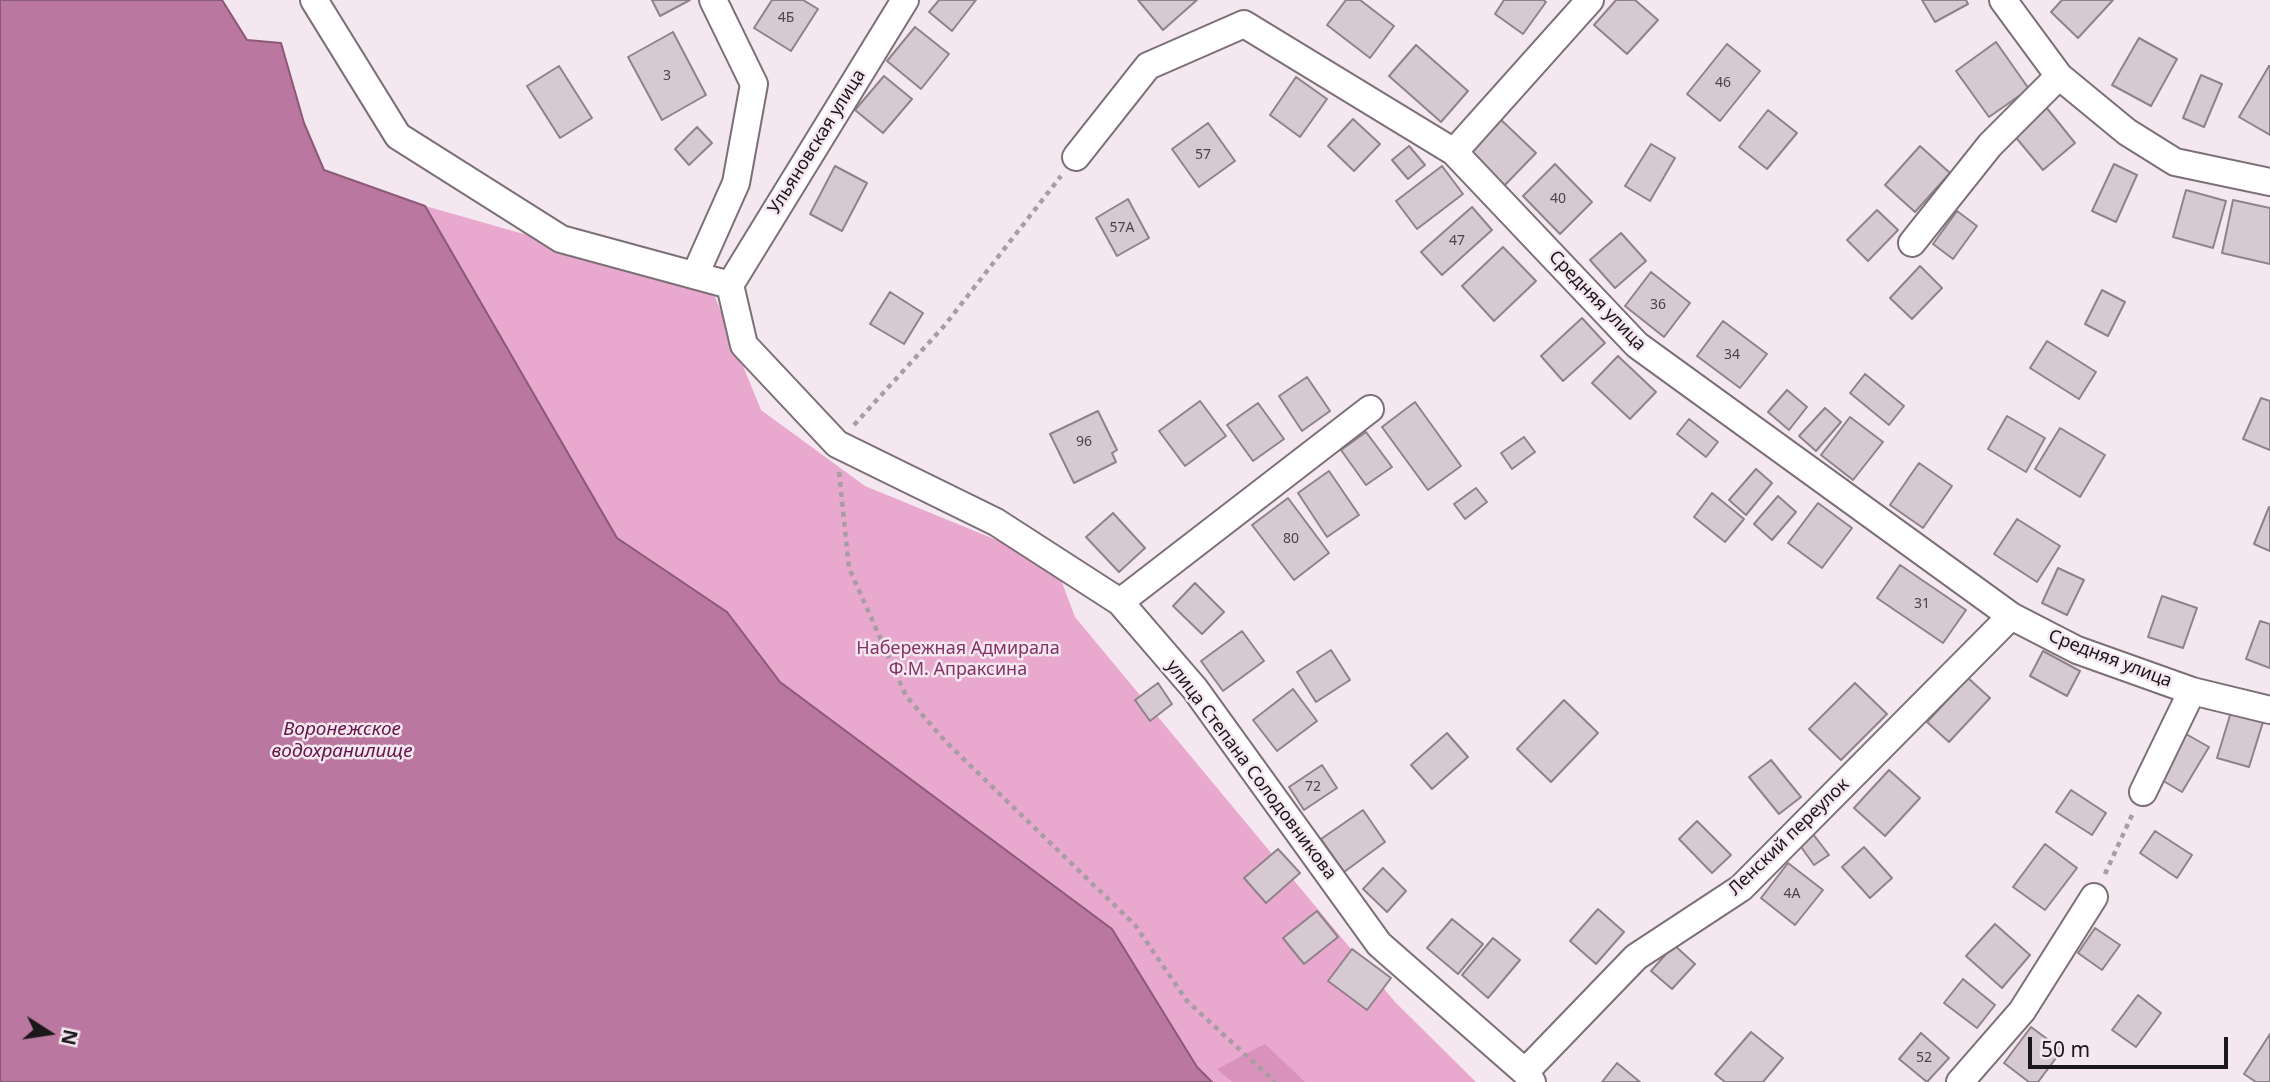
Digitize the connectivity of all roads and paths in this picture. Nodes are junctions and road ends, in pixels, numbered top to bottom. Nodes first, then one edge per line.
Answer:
1 (314, 0) edge
2 (713, 0) edge
3 (905, 0) edge
4 (1590, 0) edge
5 (2003, 0) edge
6 (2059, 76) junction
7 (1454, 152) junction
8 (1076, 157) joint
9 (2270, 182) edge
10 (1912, 243) dead end
11 (695, 275) junction
12 (730, 285) junction
13 (1370, 409) dead end
14 (836, 444) junction
15 (1120, 603) junction
16 (2011, 616) junction
17 (2192, 691) junction
18 (2270, 710) edge
19 (2143, 792) joint
20 (2094, 897) joint
21 (1529, 1077) edge
22 (1275, 1082) edge
23 (1960, 1082) edge

1 - 11 street
2 - 11 street
3 - 12 street, Ульяновская улица
4 - 7 street
5 - 6 street
6 - 9 street
6 - 10 street
7 - 8 street, Средняя улица
7 - 16 street, Средняя улица
8 - 14 path
11 - 12 street
12 - 14 street, улица Степана Солодовникова
13 - 15 street
14 - 15 street, улица Степана Солодовникова
14 - 22 path
15 - 21 street, улица Степана Солодовникова
16 - 17 street, Средняя улица
16 - 21 street, Ленский переулок
17 - 18 street, Средняя улица
17 - 19 street
19 - 20 path
20 - 23 street

